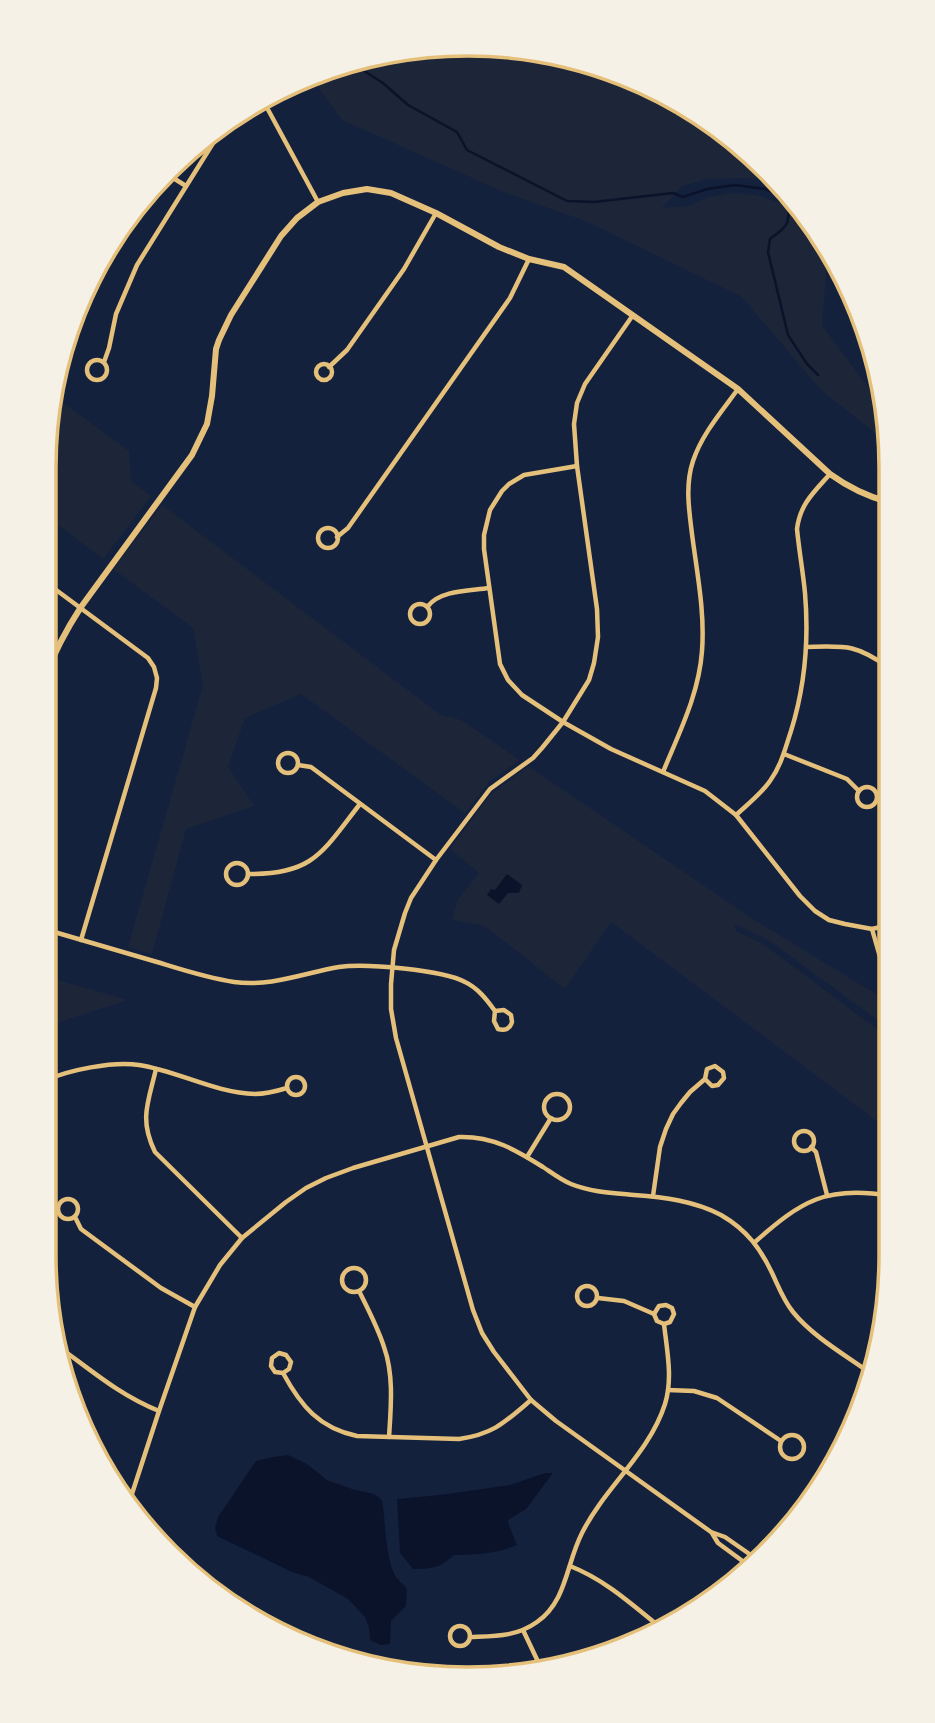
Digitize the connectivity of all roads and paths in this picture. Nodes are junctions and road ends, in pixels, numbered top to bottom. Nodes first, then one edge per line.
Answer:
1 (267, 108) edge
2 (212, 145) edge
3 (175, 179) edge
4 (186, 186) junction
5 (318, 202) junction
6 (436, 213) junction
7 (528, 259) junction
8 (634, 314) junction
9 (104, 362) junction
10 (330, 367) dead end
11 (738, 389) junction
12 (577, 466) junction
13 (830, 474) junction
14 (879, 499) edge
15 (337, 537) junction
16 (489, 588) junction
17 (56, 589) edge
18 (81, 607) junction
19 (428, 607) junction
20 (807, 647) junction
21 (56, 650) edge
22 (879, 661) edge
23 (563, 722) junction
24 (784, 754) junction
25 (298, 765) junction
26 (663, 772) junction
27 (859, 791) junction
28 (360, 804) junction
29 (736, 816) junction
30 (436, 860) junction
31 (248, 874) junction
32 (879, 928) edge
33 (872, 929) junction
34 (56, 933) edge
35 (81, 940) junction
36 (879, 954) edge
37 (392, 968) junction
38 (495, 1011) junction
39 (156, 1069) junction
40 (56, 1077) edge
41 (705, 1079) junction
42 (287, 1088) junction
43 (551, 1118) junction
44 (427, 1146) junction
45 (811, 1147) junction
46 (527, 1157) junction
47 (827, 1195) junction
48 (879, 1195) edge
49 (653, 1196) junction
50 (75, 1217) junction
51 (242, 1238) junction
52 (755, 1242) junction
53 (359, 1291) junction
54 (598, 1298) junction
55 (195, 1307) junction
56 (654, 1314) junction
57 (664, 1324) junction
58 (68, 1353) edge
59 (863, 1368) edge
60 (284, 1373) junction
61 (668, 1390) junction
62 (531, 1400) junction
63 (159, 1410) junction
64 (389, 1437) junction
65 (781, 1441) junction
66 (626, 1469) junction
67 (132, 1494) edge
68 (711, 1532) junction
69 (750, 1554) edge
70 (743, 1561) edge
71 (570, 1566) junction
72 (655, 1623) edge
73 (523, 1630) junction
74 (470, 1637) junction
75 (537, 1661) edge

1 - 5 street
2 - 4 street
3 - 4 street
4 - 9 street
5 - 6 street
5 - 18 street
6 - 7 street
6 - 10 street
7 - 8 street
7 - 15 street
8 - 11 street
8 - 12 street
9 - 9 street
11 - 13 street
11 - 26 street
12 - 16 street
12 - 23 street
13 - 14 street
13 - 20 street
15 - 15 street
16 - 19 street
16 - 23 street
17 - 18 street
18 - 21 street
18 - 35 street
19 - 19 street
20 - 22 street
20 - 24 street
23 - 26 street
23 - 30 street
24 - 27 street
24 - 29 street
25 - 25 street
25 - 28 street
26 - 29 street
27 - 27 street
28 - 30 street
28 - 31 street
29 - 33 street
30 - 37 street
31 - 31 street
32 - 33 street
33 - 36 street
34 - 35 street
35 - 37 street
37 - 38 street
37 - 44 street
38 - 38 street
39 - 40 street
39 - 42 street
39 - 51 street
41 - 41 street
41 - 49 street
42 - 42 street
43 - 43 street
43 - 46 street
44 - 46 street
44 - 51 street
44 - 62 street
45 - 45 street
45 - 47 street
46 - 49 street
47 - 48 street
47 - 52 street
49 - 52 street
50 - 50 street
50 - 55 street
51 - 55 street
52 - 59 street
53 - 53 street
53 - 64 street
54 - 54 street
54 - 56 street
55 - 63 street
56 - 57 street
56 - 57 street
57 - 61 street
58 - 63 street
60 - 60 street
60 - 64 street
61 - 65 street
61 - 66 street
62 - 64 street
62 - 66 street
63 - 67 street
65 - 65 street
66 - 68 street
66 - 71 street
68 - 69 street
68 - 70 street
71 - 72 street
71 - 73 street
73 - 74 street
73 - 75 street
74 - 74 street

